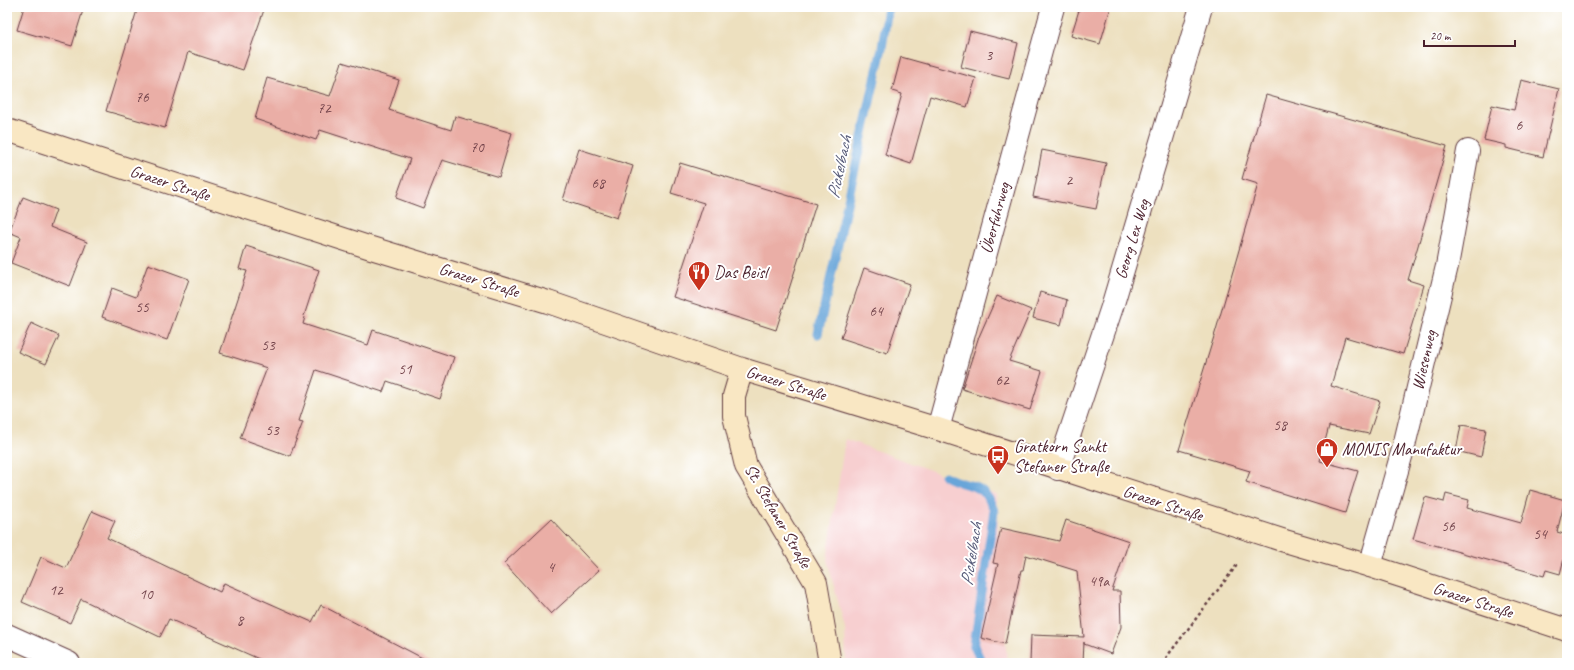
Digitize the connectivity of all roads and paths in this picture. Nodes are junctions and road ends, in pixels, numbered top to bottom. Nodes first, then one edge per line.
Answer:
1 (1053, 7) edge
2 (1201, 7) edge
3 (7, 130) edge
4 (1468, 151) dead end
5 (742, 369) junction
6 (938, 429) junction
7 (1058, 469) junction
8 (1237, 565) dead end
9 (1370, 566) junction
10 (1567, 630) edge
11 (7, 635) edge
12 (69, 663) edge
13 (830, 663) edge
14 (1162, 663) edge

1 - 6 street, Überfuhrweg
2 - 7 street, Georg Lex Weg
3 - 5 street, Grazer Straße
4 - 9 street, Wiesenweg
5 - 6 street, Grazer Straße
5 - 13 street, St. Stefaner Straße
6 - 7 street, Grazer Straße
7 - 9 street, Grazer Straße
8 - 14 path
9 - 10 street, Grazer Straße
11 - 12 street

